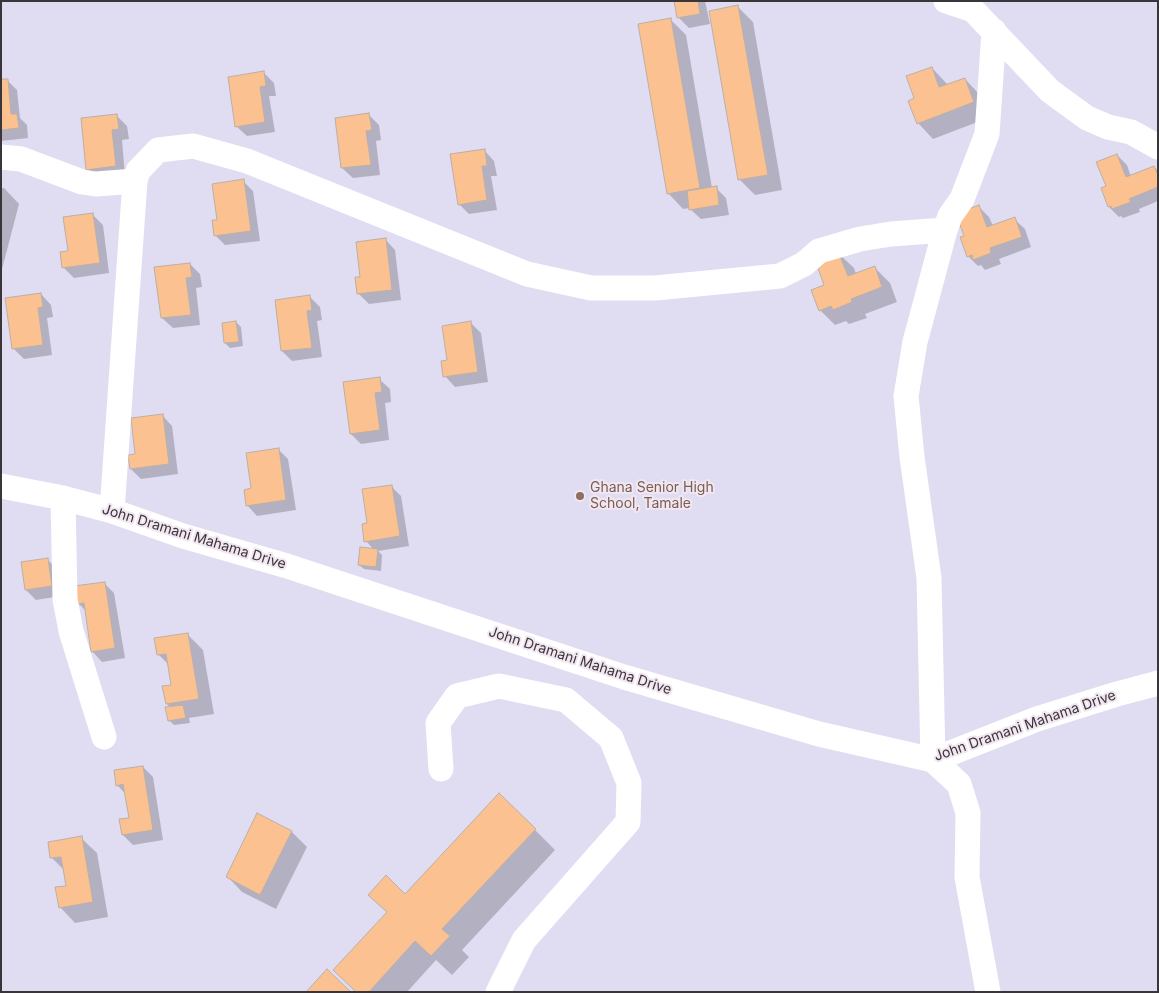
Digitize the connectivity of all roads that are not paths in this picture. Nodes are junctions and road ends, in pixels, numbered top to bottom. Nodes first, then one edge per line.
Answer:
1 (946, 1) edge
2 (972, 6) edge
3 (994, 31) junction
4 (1158, 146) edge
5 (1, 157) edge
6 (135, 181) junction
7 (945, 230) junction
8 (1, 486) edge
9 (64, 498) junction
10 (112, 511) junction
11 (1158, 683) edge
12 (104, 737) dead end
13 (933, 760) junction
14 (441, 769) dead end
15 (498, 992) edge
16 (988, 992) edge

1 - 2 street
2 - 3 street
3 - 4 street
3 - 7 street
5 - 6 street
6 - 7 street
6 - 10 street
7 - 13 street
8 - 9 street, John Dramani Mahama Drive
9 - 10 street, John Dramani Mahama Drive
9 - 12 street
10 - 13 street, John Dramani Mahama Drive
11 - 13 street, John Dramani Mahama Drive
13 - 16 street
14 - 15 street

